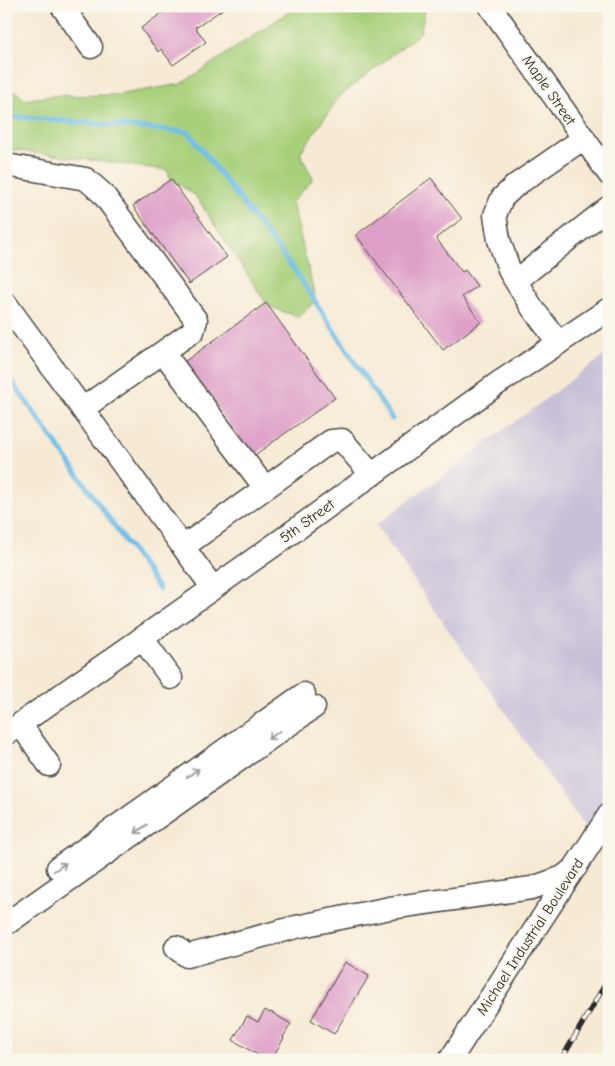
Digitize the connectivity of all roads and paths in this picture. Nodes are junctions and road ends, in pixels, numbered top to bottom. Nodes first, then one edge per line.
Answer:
1 (62, 6) edge
2 (490, 6) edge
3 (91, 47) dead end
4 (584, 138) junction
5 (6, 165) edge
6 (609, 174) edge
7 (609, 207) edge
8 (516, 281) junction
9 (6, 304) edge
10 (609, 309) edge
11 (559, 343) junction
12 (164, 352) junction
13 (82, 409) junction
14 (372, 475) junction
15 (264, 488) junction
16 (183, 547) junction
17 (213, 588) junction
18 (142, 638) junction
19 (171, 678) dead end
20 (13, 729) edge
21 (49, 765) dead end
22 (609, 815) edge
23 (576, 867) junction
24 (6, 905) edge
25 (6, 924) edge
26 (176, 947) dead end
27 (450, 1060) edge

1 - 3 street
2 - 4 street, Maple Street
4 - 6 street, Maple Street
4 - 8 street
5 - 12 street
7 - 8 street
8 - 11 street
9 - 13 street
10 - 11 street, 5th Street
11 - 14 street, 5th Street
12 - 13 street
12 - 15 street
13 - 16 street
14 - 15 street
14 - 17 street, 5th Street
15 - 16 street
16 - 17 street
17 - 18 street, 5th Street
18 - 19 street
18 - 20 street, 5th Street
20 - 21 street
22 - 23 street, Michael Industrial Boulevard
23 - 26 street
23 - 27 street, Michael Industrial Boulevard
24 -> 25 street

